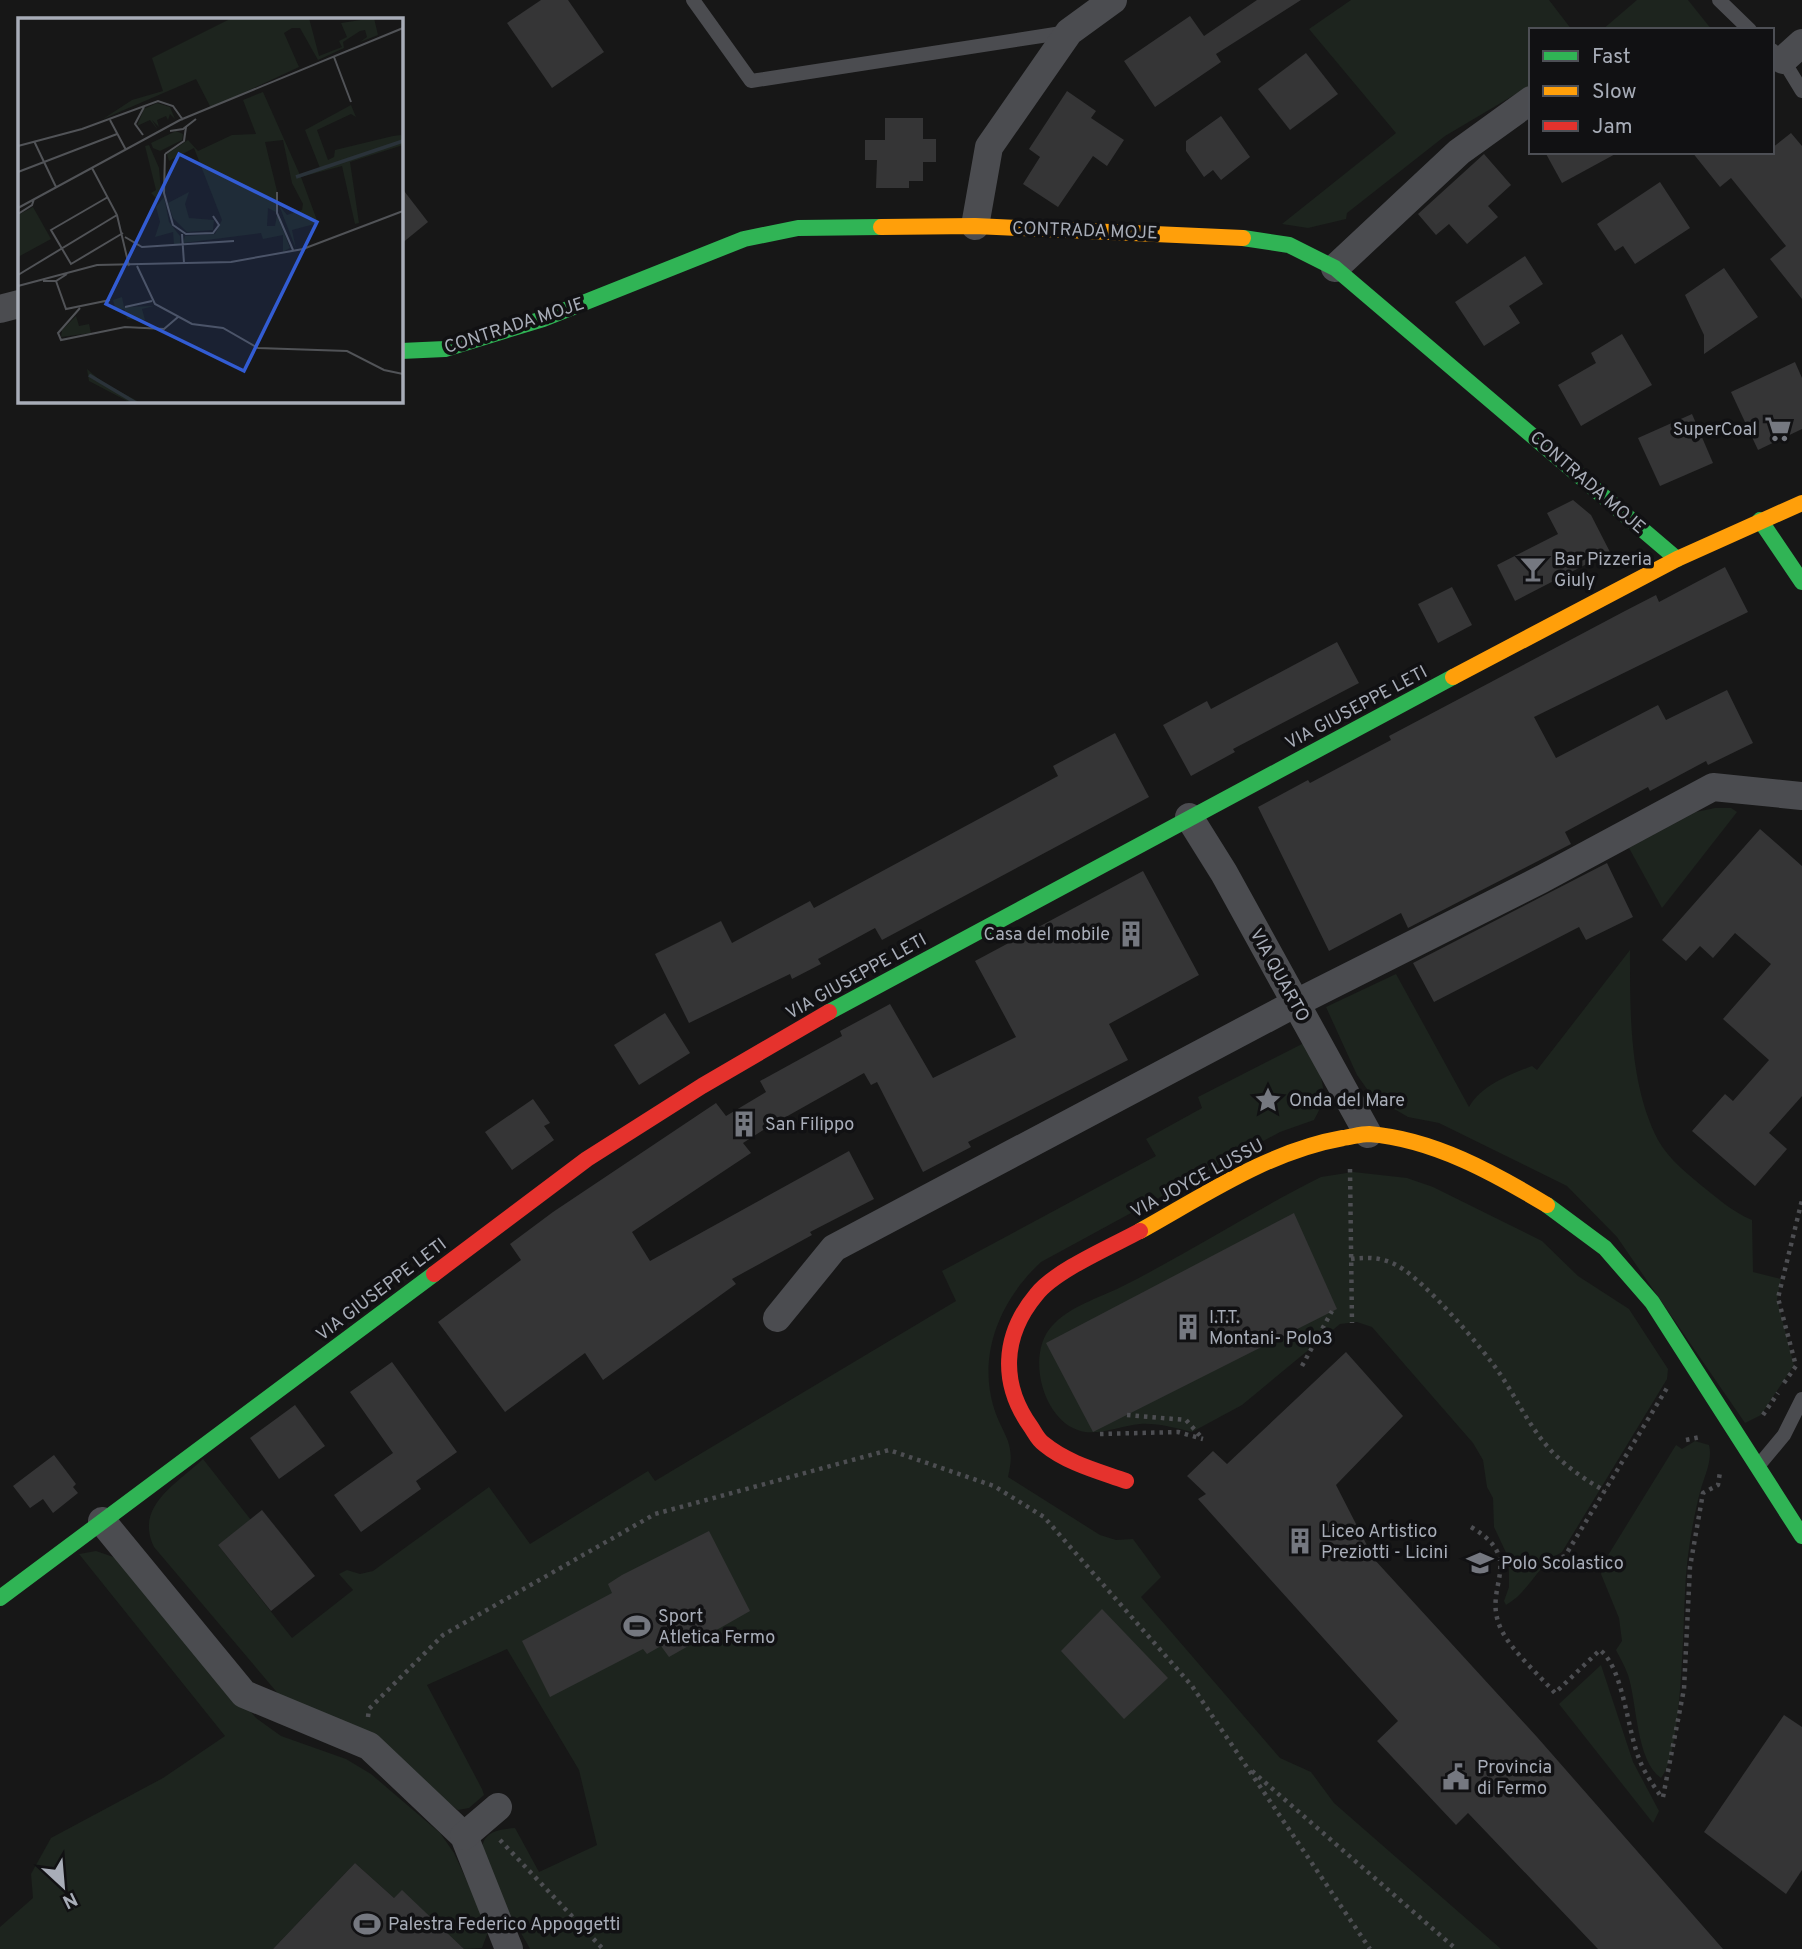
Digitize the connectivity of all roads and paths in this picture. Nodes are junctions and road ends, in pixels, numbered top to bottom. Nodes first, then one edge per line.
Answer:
1 (693, 0) edge
2 (1113, 0) edge
3 (1719, 0) edge
4 (1748, 28) edge
5 (1069, 32) junction
6 (1786, 51) edge
7 (1802, 91) edge
8 (1529, 101) edge
9 (975, 226) junction
10 (1335, 268) junction
11 (18, 304) edge
12 (0, 309) edge
13 (402, 351) edge
14 (1802, 503) edge
15 (1759, 520) junction
16 (1677, 559) junction
17 (1802, 582) edge
18 (1802, 796) edge
19 (1189, 817) junction
20 (1296, 1003) junction
21 (1368, 1134) junction
22 (1350, 1168) junction
23 (1363, 1168) dead end
24 (1340, 1170) dead end
25 (1802, 1200) edge
26 (1351, 1259) junction
27 (1332, 1311) dead end
28 (777, 1318) dead end
29 (1352, 1323) dead end
30 (1302, 1366) dead end
31 (1671, 1382) dead end
32 (1802, 1399) edge
33 (1127, 1415) dead end
34 (1762, 1417) dead end
35 (1097, 1435) dead end
36 (1703, 1438) dead end
37 (1686, 1440) dead end
38 (1721, 1464) dead end
39 (1759, 1465) junction
40 (1126, 1481) dead end
41 (1605, 1491) junction
42 (102, 1521) junction
43 (1471, 1527) dead end
44 (1802, 1536) edge
45 (1554, 1560) dead end
46 (0, 1598) edge
47 (368, 1720) dead end
48 (1246, 1765) junction
49 (480, 1822) junction
50 (509, 1949) edge
51 (603, 1949) edge
52 (1370, 1949) edge
53 (1456, 1949) edge

1 - 5 lane
2 - 5 street
3 - 4 lane
5 - 9 street
6 - 7 lane
8 - 10 street
9 - 10 street, CONTRADA MOJE
9 - 13 street, CONTRADA MOJE
10 - 16 street, CONTRADA MOJE
11 - 12 street
14 - 15 street, VIA GIUSEPPE LETI
15 - 16 street, VIA GIUSEPPE LETI
15 - 17 street
16 - 19 street, VIA GIUSEPPE LETI
18 - 20 street
19 - 20 street, VIA QUARTO
19 - 42 street, VIA GIUSEPPE LETI
20 - 21 street, VIA QUARTO
20 - 28 street
21 - 39 street, VIA JOYCE LUSSU
21 - 40 street, VIA JOYCE LUSSU
22 - 23 path
22 - 24 path
22 - 26 path
25 - 34 path
26 - 29 path
26 - 41 path
27 - 30 path
31 - 41 path
32 - 39 lane
33 - 35 path
36 - 37 path
38 - 43 path
39 - 44 street, VIA JOYCE LUSSU
41 - 45 path
42 - 46 street, VIA GIUSEPPE LETI
42 - 49 street
47 - 48 path
48 - 52 path
48 - 53 path
49 - 50 street
49 - 51 path

